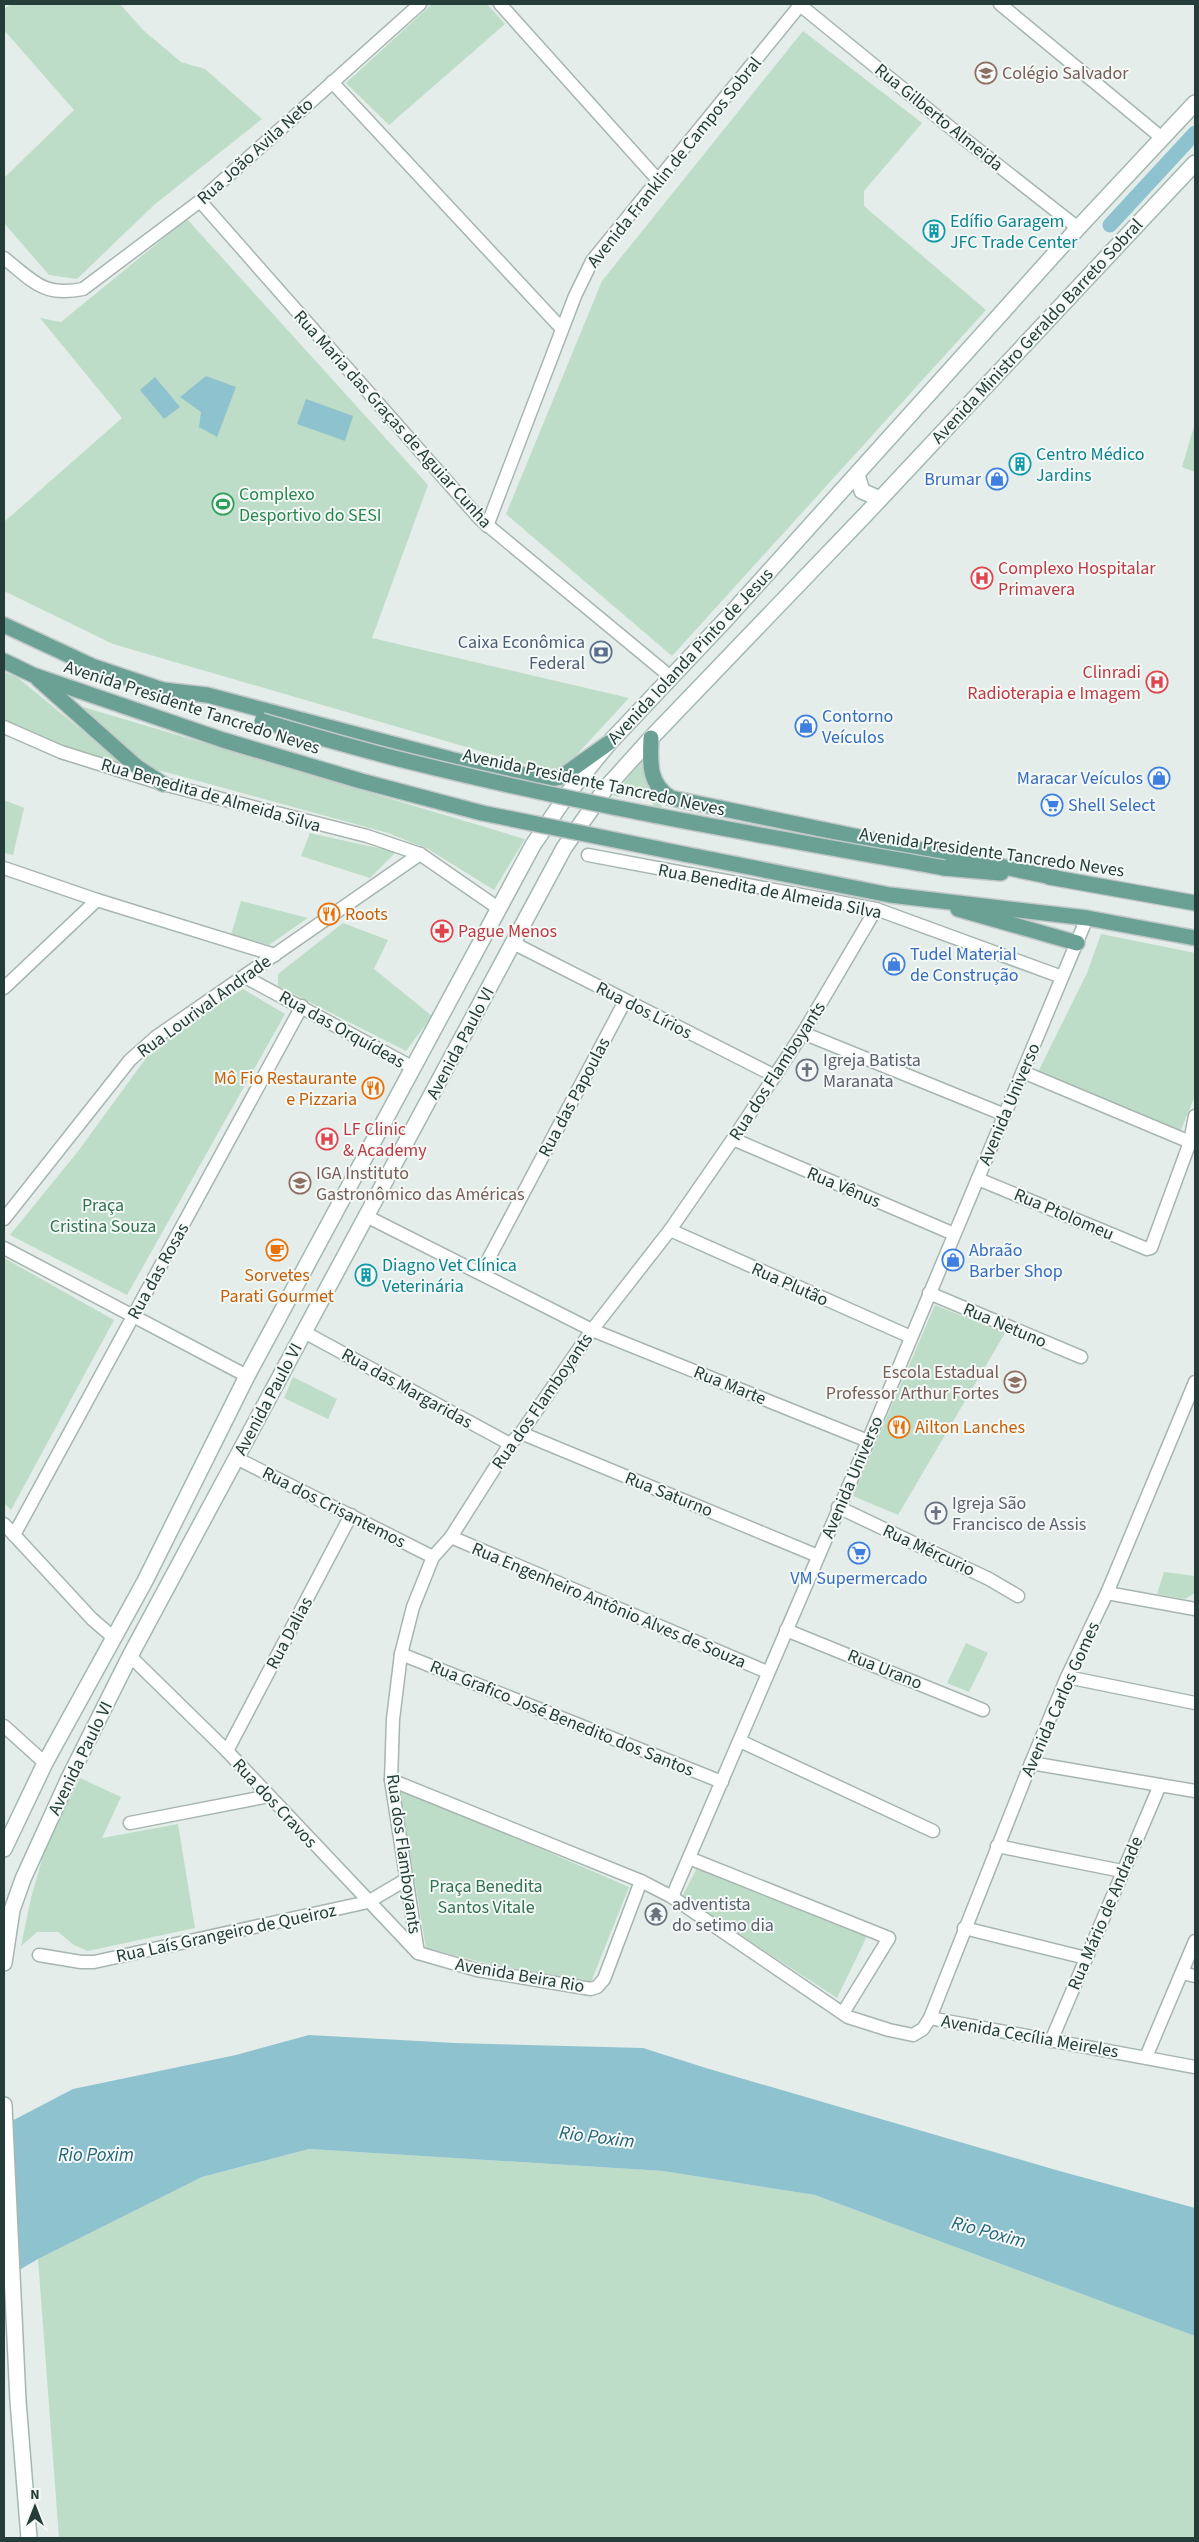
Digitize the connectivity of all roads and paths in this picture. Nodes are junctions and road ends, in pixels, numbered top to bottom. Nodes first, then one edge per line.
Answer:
1 (420, 4) edge
2 (500, 4) edge
3 (800, 4) edge
4 (1000, 4) edge
5 (332, 82) junction
6 (1195, 103) edge
7 (1162, 138) junction
8 (1195, 163) edge
9 (658, 180) junction
10 (200, 201) junction
11 (1078, 228) junction
12 (4, 258) edge
13 (562, 329) junction
14 (857, 475) junction
15 (880, 499) junction
16 (487, 526) junction
17 (728, 617) junction
18 (4, 626) edge
19 (749, 635) junction
20 (4, 661) edge
21 (33, 675) junction
22 (672, 678) junction
23 (163, 690) junction
24 (4, 727) edge
25 (651, 738) junction
26 (610, 742) junction
27 (163, 784) junction
28 (533, 845) joint
29 (564, 848) joint
30 (420, 854) junction
31 (588, 855) dead end
32 (4, 868) edge
33 (1057, 878) junction
34 (97, 900) junction
35 (927, 900) junction
36 (1195, 903) edge
37 (498, 908) junction
38 (876, 909) junction
39 (1087, 918) junction
40 (1195, 938) edge
41 (514, 943) junction
42 (1077, 943) junction
43 (275, 955) junction
44 (245, 977) junction
45 (1062, 977) junction
46 (4, 988) edge
47 (625, 1001) junction
48 (302, 1006) junction
49 (804, 1033) junction
50 (412, 1067) junction
51 (1023, 1072) junction
52 (775, 1076) junction
53 (1005, 1115) junction
54 (1195, 1116) edge
55 (733, 1140) junction
56 (1190, 1142) junction
57 (978, 1179) junction
58 (366, 1216) junction
59 (4, 1219) edge
60 (670, 1230) junction
61 (954, 1234) junction
62 (4, 1248) edge
63 (481, 1273) junction
64 (929, 1292) junction
65 (134, 1315) junction
66 (592, 1330) junction
67 (304, 1332) junction
68 (910, 1337) junction
69 (1081, 1357) dead end
70 (247, 1376) junction
71 (1195, 1382) edge
72 (521, 1433) junction
73 (868, 1441) junction
74 (510, 1444) junction
75 (236, 1458) junction
76 (838, 1507) junction
77 (351, 1515) junction
78 (4, 1524) edge
79 (14, 1535) junction
80 (450, 1537) junction
81 (818, 1556) junction
82 (433, 1557) junction
83 (1107, 1593) junction
84 (1018, 1596) dead end
85 (1195, 1609) edge
86 (786, 1630) junction
87 (114, 1638) junction
88 (401, 1654) junction
89 (130, 1656) junction
90 (767, 1672) junction
91 (1067, 1677) junction
92 (1195, 1703) edge
93 (983, 1710) dead end
94 (4, 1726) edge
95 (740, 1742) junction
96 (227, 1751) junction
97 (1031, 1763) junction
98 (45, 1764) junction
99 (392, 1780) junction
100 (722, 1782) junction
101 (1160, 1785) junction
102 (1195, 1791) edge
103 (269, 1796) junction
104 (130, 1824) dead end
105 (933, 1831) dead end
106 (5, 1845) edge
107 (997, 1846) junction
108 (689, 1858) junction
109 (1122, 1871) junction
110 (407, 1879) junction
111 (641, 1881) junction
112 (672, 1897) junction
113 (368, 1902) junction
114 (964, 1928) junction
115 (1195, 1941) edge
116 (418, 1953) junction
117 (40, 1955) dead end
118 (1086, 1958) junction
119 (4, 1964) edge
120 (1182, 1973) junction
121 (1195, 1976) edge
122 (843, 2013) junction
123 (930, 2018) junction
124 (1051, 2041) junction
125 (1146, 2057) junction
126 (1195, 2067) edge
127 (4, 2105) edge
128 (29, 2538) edge

1 - 5 street, Rua João Avila Neto
2 - 9 street
3 - 9 street, Avenida Franklin de Campos Sobral
3 - 11 street, Rua Gilberto Almeida
4 - 7 street
5 - 10 street, Rua João Avila Neto
5 - 13 street
6 - 7 main road, Avenida Ministro Geraldo Barreto Sobral
7 - 11 main road, Avenida Ministro Geraldo Barreto Sobral
8 - 15 main road, Avenida Ministro Geraldo Barreto Sobral
9 - 13 street, Avenida Franklin de Campos Sobral
10 - 12 street, Rua João Avila Neto
10 - 16 street, Rua Maria das Graças de Aguiar Cunha
11 - 14 main road, Avenida Ministro Geraldo Barreto Sobral
13 - 16 street, Avenida Franklin de Campos Sobral
14 - 15 main road
14 - 17 main road, Avenida Iolanda Pinto de Jesus
15 - 19 main road, Avenida Iolanda Pinto de Jesus
16 - 22 street, Rua Maria das Graças de Aguiar Cunha
17 - 19 main road
17 - 22 main road, Avenida Iolanda Pinto de Jesus
18 - 23 main road, Avenida Presidente Tancredo Neves
19 - 25 main road, Avenida Iolanda Pinto de Jesus
20 - 21 main road, Avenida Presidente Tancredo Neves
21 - 27 main road
21 - 35 main road, Avenida Presidente Tancredo Neves, bridge
22 - 26 main road, Avenida Iolanda Pinto de Jesus
23 - 26 main road
23 - 33 main road, Avenida Presidente Tancredo Neves, bridge
24 - 27 street, Rua Benedita de Almeida Silva
25 - 29 main road, Avenida Iolanda Pinto de Jesus
25 - 33 main road
26 - 28 main road, Avenida Iolanda Pinto de Jesus
27 - 30 street, Rua Benedita de Almeida Silva
28 - 37 main road, Avenida Paulo VI
29 - 41 main road, Avenida Paulo VI
30 - 37 street, Rua Benedita de Almeida Silva
30 - 43 street, Rua Lourival Andrade
31 - 38 street, Rua Benedita de Almeida Silva
32 - 34 street
33 - 36 main road, Avenida Presidente Tancredo Neves
34 - 43 street
34 - 46 street
35 - 39 main road, Avenida Presidente Tancredo Neves
35 - 42 main road
37 - 50 main road, Avenida Paulo VI
38 - 45 street, Rua Benedita de Almeida Silva
38 - 49 street, Rua dos Flamboyants
39 - 40 main road, Avenida Presidente Tancredo Neves
39 - 42 street, Avenida Universo
41 - 47 street, Rua dos Lírios
41 - 58 main road, Avenida Paulo VI
42 - 45 street, Avenida Universo
43 - 44 street, Rua Lourival Andrade
44 - 48 street, Rua das Orquídeas
44 - 59 street, Rua Lourival Andrade
45 - 51 street, Avenida Universo
47 - 52 street, Rua dos Lírios
47 - 63 street, Rua das Papoulas
48 - 50 street, Rua das Orquídeas
48 - 65 street, Rua das Rosas
49 - 52 street, Rua dos Flamboyants
49 - 53 street
50 - 70 main road, Avenida Paulo VI
51 - 53 street, Avenida Universo
51 - 56 street
52 - 55 street, Rua dos Flamboyants
53 - 57 street, Avenida Universo
54 - 56 street
55 - 60 street, Rua dos Flamboyants
55 - 61 street, Rua Vênus
56 - 57 street, Rua Ptolomeu
57 - 61 street, Avenida Universo
58 - 63 street, Rua Marte
58 - 67 main road, Avenida Paulo VI
60 - 66 street, Rua dos Flamboyants
60 - 68 street, Rua Plutão
61 - 64 street, Avenida Universo
62 - 65 street
63 - 66 street, Rua Marte
64 - 68 street, Avenida Universo
64 - 69 street, Rua Netuno
65 - 70 street
65 - 79 street, Rua das Rosas
66 - 72 street, Rua dos Flamboyants
66 - 73 street, Rua Marte
67 - 74 street, Rua das Margaridas
67 - 75 main road, Avenida Paulo VI
68 - 73 street, Avenida Universo
70 - 87 main road, Avenida Paulo VI
71 - 83 street, Avenida Carlos Gomes
72 - 74 street, Rua dos Flamboyants
72 - 81 street, Rua Saturno
73 - 76 street, Avenida Universo
74 - 80 street, Rua dos Flamboyants
75 - 77 street, Rua dos Crisantemos
75 - 89 main road, Avenida Paulo VI
76 - 81 street, Avenida Universo
76 - 84 street, Rua Mércurio
77 - 82 street, Rua dos Crisantemos
77 - 96 street, Rua Dalias
78 - 79 street
79 - 87 street
80 - 82 street, Rua dos Flamboyants
80 - 90 street, Rua Engenheiro Antônio Alves de Souza
81 - 86 street, Avenida Universo
82 - 88 street, Rua dos Flamboyants
83 - 85 street
83 - 91 street, Avenida Carlos Gomes
86 - 90 street, Avenida Universo
86 - 93 street, Rua Urano
87 - 98 main road, Avenida Paulo VI
88 - 99 street, Rua dos Flamboyants
88 - 100 street, Rua Grafico José Benedito dos Santos
89 - 96 street, Rua dos Cravos
89 - 119 main road, Avenida Paulo VI
90 - 95 street, Avenida Universo
91 - 92 street
91 - 97 street, Avenida Carlos Gomes
94 - 98 street
95 - 100 street, Avenida Universo
95 - 105 street
96 - 103 street, Rua dos Cravos
97 - 101 street
97 - 107 street, Avenida Carlos Gomes
98 - 106 main road, Avenida Paulo VI
99 - 110 street, Rua dos Flamboyants
99 - 111 street, Avenida Cecília Meireles
100 - 108 street, Avenida Universo
101 - 102 street
101 - 109 street, Rua Mário de Andrade
103 - 104 street
103 - 113 street, Rua dos Cravos
107 - 109 street
107 - 114 street, Avenida Carlos Gomes
108 - 112 street, Avenida Universo
108 - 122 street
109 - 118 street, Rua Mário de Andrade
110 - 113 street, Rua Laís Grangeiro de Queiroz
110 - 116 street, Rua dos Flamboyants
111 - 112 street, Avenida Cecília Meireles
111 - 116 street, Avenida Beira Rio
112 - 122 street, Avenida Cecília Meireles
113 - 116 street, Rua dos Cravos
113 - 117 street, Rua Laís Grangeiro de Queiroz
114 - 118 street
114 - 123 street, Avenida Carlos Gomes
115 - 120 street
118 - 124 street, Rua Mário de Andrade
120 - 121 street
120 - 125 street
122 - 123 street, Avenida Cecília Meireles
123 - 124 street, Avenida Cecília Meireles
124 - 125 street, Avenida Cecília Meireles
125 - 126 street, Avenida Cecília Meireles
127 - 128 main road

